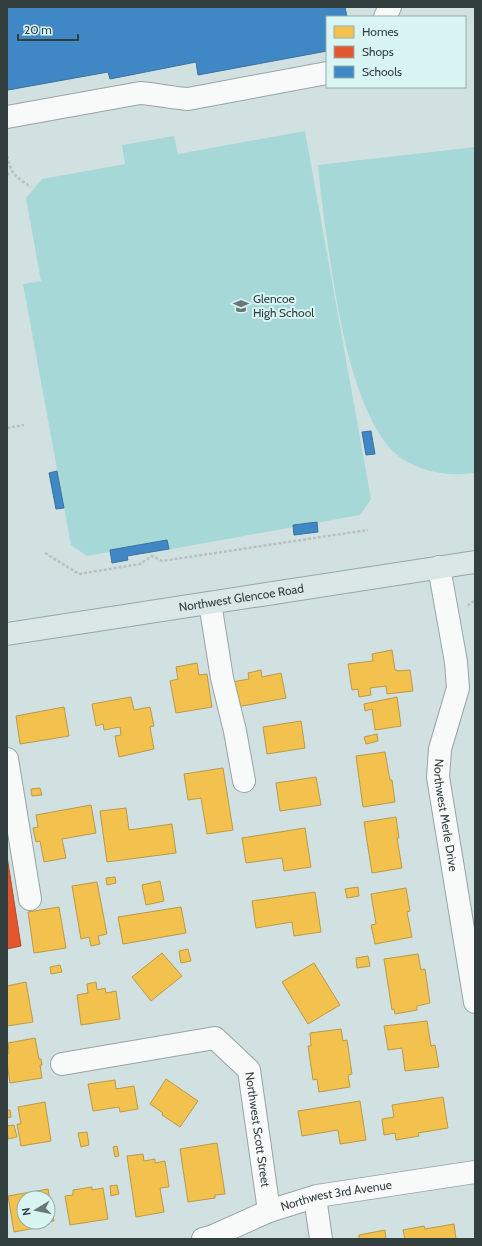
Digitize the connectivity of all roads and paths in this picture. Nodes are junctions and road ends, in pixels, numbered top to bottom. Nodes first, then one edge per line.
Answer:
1 (390, 7) edge
2 (386, 16) edge
3 (326, 73) edge
4 (7, 117) edge
5 (7, 156) edge
6 (12, 172) junction
7 (7, 175) edge
8 (31, 187) dead end
9 (24, 425) dead end
10 (7, 428) edge
11 (368, 530) dead end
12 (45, 553) dead end
13 (475, 562) edge
14 (439, 568) junction
15 (475, 601) edge
16 (210, 603) junction
17 (465, 609) dead end
18 (7, 634) edge
19 (7, 759) edge
20 (244, 781) dead end
21 (30, 899) dead end
22 (469, 921) edge
23 (475, 1002) edge
24 (62, 1064) dead end
25 (475, 1172) edge
26 (315, 1197) junction
27 (269, 1212) junction
28 (203, 1239) edge
29 (321, 1239) edge

1 - 2 street
3 - 4 street
5 - 6 path
6 - 7 path
6 - 8 path
9 - 10 path
11 - 12 path
13 - 14 main road, Northwest Glencoe Road
14 - 16 main road, Northwest Glencoe Road
14 - 22 street, Northwest Merle Drive
15 - 17 path
16 - 18 main road, Northwest Glencoe Road
16 - 20 street
19 - 21 street
22 - 23 street, Northwest Merle Drive
24 - 27 street, Northwest Scott Street
25 - 26 street, Northwest 3rd Avenue
26 - 27 street, Northwest 3rd Avenue
26 - 29 street
27 - 28 street, Northwest 3rd Avenue

